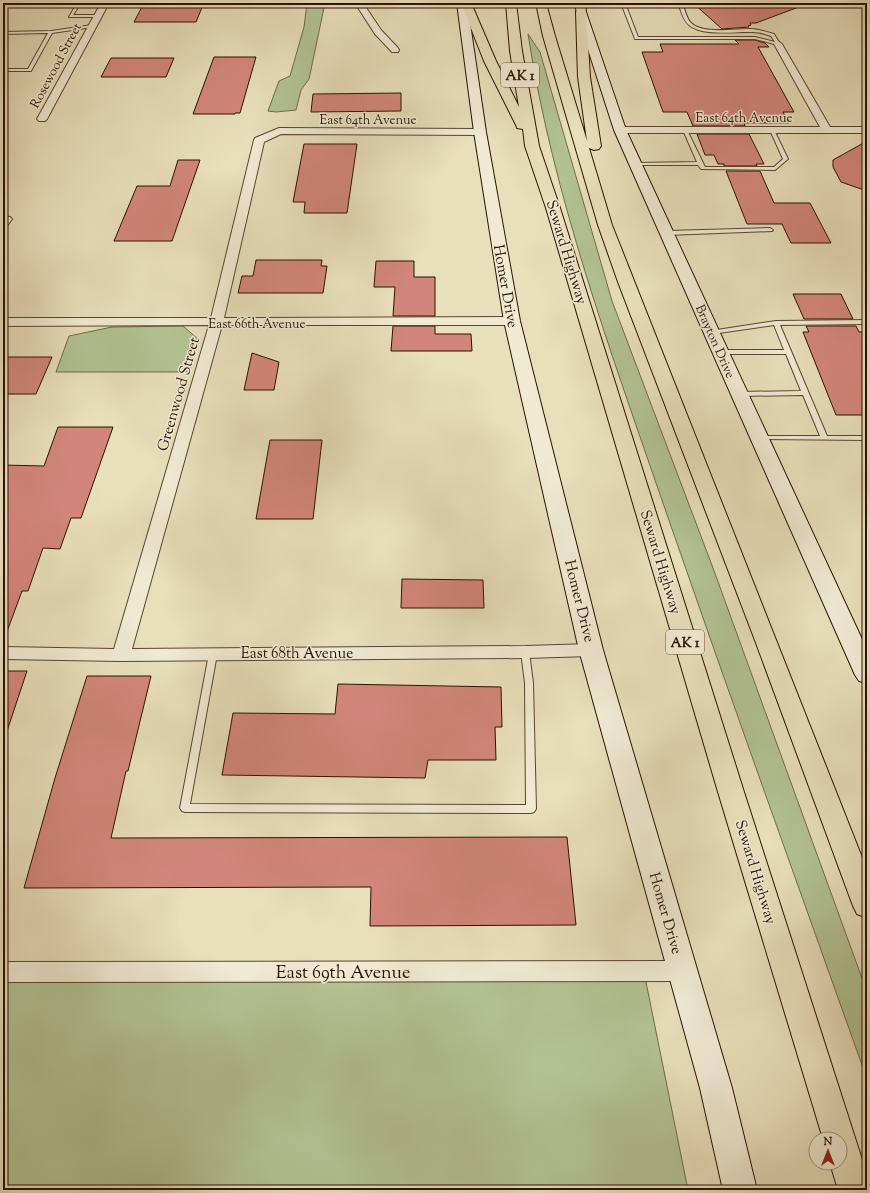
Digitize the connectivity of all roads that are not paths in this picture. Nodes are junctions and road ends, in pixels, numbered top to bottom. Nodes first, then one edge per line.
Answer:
1 (79, 3) edge
2 (105, 3) edge
3 (360, 3) edge
4 (462, 3) edge
5 (466, 3) edge
6 (511, 3) edge
7 (541, 3) edge
8 (623, 3) edge
9 (680, 3) edge
10 (580, 7) edge
11 (98, 16) junction
12 (92, 26) junction
13 (52, 32) junction
14 (3, 33) edge
15 (778, 44) junction
16 (395, 50) dead end
17 (3, 70) edge
18 (42, 119) dead end
19 (620, 130) junction
20 (685, 130) junction
21 (772, 130) junction
22 (827, 130) junction
23 (867, 130) edge
24 (480, 132) junction
25 (259, 140) joint
26 (532, 146) junction
27 (700, 163) junction
28 (636, 164) junction
29 (605, 225) junction
30 (770, 230) dead end
31 (667, 233) junction
32 (512, 321) junction
33 (3, 322) edge
34 (867, 322) edge
35 (216, 323) junction
36 (776, 323) junction
37 (712, 332) junction
38 (721, 352) junction
39 (788, 352) junction
40 (805, 393) junction
41 (740, 394) junction
42 (760, 438) junction
43 (824, 438) junction
44 (867, 438) edge
45 (591, 650) junction
46 (525, 652) junction
47 (3, 654) edge
48 (213, 654) junction
49 (121, 655) junction
50 (866, 668) edge
51 (867, 906) edge
52 (683, 971) junction
53 (3, 972) edge
54 (837, 1131) edge
55 (848, 1168) edge
56 (740, 1190) edge
57 (855, 1190) edge

1 - 11 lane
2 - 11 street, Rosewood Street
3 - 16 street
4 - 24 street, Homer Drive
5 - 26 highway
6 - 26 highway, Seward Highway / AK 1
7 - 29 highway, AK 1
8 - 15 lane
9 - 15 lane
10 - 19 street, Brayton Drive
10 - 29 highway
11 - 12 street, Rosewood Street
12 - 13 lane
12 - 18 street, Rosewood Street
13 - 14 lane
13 - 17 lane
15 - 22 street
19 - 20 street, East 64th Avenue
19 - 28 street, Brayton Drive
20 - 21 street, East 64th Avenue
20 - 27 lane
21 - 22 street, East 64th Avenue
21 - 27 lane
22 - 23 street, East 64th Avenue
24 - 25 street, East 64th Avenue
24 - 32 street, Homer Drive
25 - 35 street, Greenwood Street
26 - 54 highway, Seward Highway / AK 1
27 - 28 lane
28 - 31 street, Brayton Drive
29 - 51 highway, AK 1
30 - 31 lane
31 - 37 street, Brayton Drive
32 - 35 street, East 66th Avenue
32 - 45 street, Homer Drive
33 - 35 street, East 66th Avenue
34 - 36 lane
35 - 49 street, Greenwood Street
36 - 37 lane
36 - 39 lane
37 - 38 street, Brayton Drive
38 - 39 lane
38 - 41 street, Brayton Drive
39 - 40 lane
40 - 41 lane
40 - 43 lane
41 - 42 street, Brayton Drive
42 - 43 lane
42 - 50 street, Brayton Drive
43 - 44 lane
45 - 46 street, East 68th Avenue
45 - 52 street, Homer Drive
46 - 48 street, East 68th Avenue
46 - 48 lane
47 - 49 street, East 68th Avenue
48 - 49 street, East 68th Avenue
52 - 53 street, East 69th Avenue
52 - 56 street, Homer Drive
55 - 57 highway

